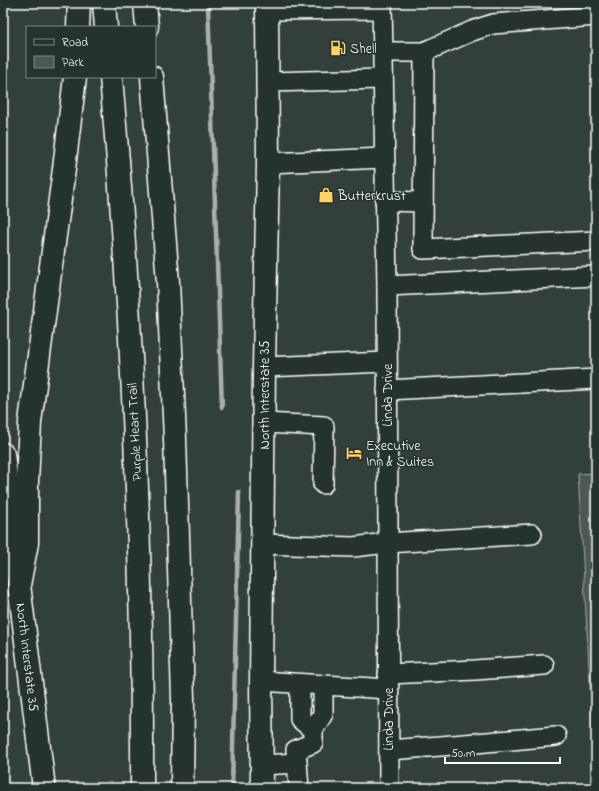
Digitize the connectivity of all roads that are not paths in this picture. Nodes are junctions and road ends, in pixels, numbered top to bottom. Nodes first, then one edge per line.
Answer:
1 (79, 3) edge
2 (104, 3) edge
3 (145, 3) edge
4 (267, 6) edge
5 (382, 6) edge
6 (596, 16) edge
7 (78, 26) edge
8 (106, 26) edge
9 (147, 26) edge
10 (383, 52) junction
11 (424, 52) junction
12 (75, 78) edge
13 (111, 78) edge
14 (152, 78) edge
15 (383, 79) junction
16 (268, 82) junction
17 (384, 158) junction
18 (268, 163) junction
19 (385, 201) junction
20 (423, 202) junction
21 (596, 241) edge
22 (596, 276) edge
23 (387, 286) junction
24 (387, 362) junction
25 (264, 367) junction
26 (596, 379) edge
27 (387, 390) junction
28 (264, 423) junction
29 (3, 460) edge
30 (323, 484) dead end
31 (532, 534) dead end
32 (387, 543) junction
33 (262, 544) junction
34 (19, 585) junction
35 (544, 665) dead end
36 (261, 681) junction
37 (388, 681) junction
38 (300, 684) junction
39 (323, 685) junction
40 (312, 730) junction
41 (556, 736) dead end
42 (388, 750) junction
43 (297, 763) junction
44 (262, 765) junction
45 (44, 788) edge
46 (142, 788) edge
47 (182, 788) edge
48 (262, 788) edge
49 (299, 788) edge
50 (389, 788) edge

1 - 7 main road
2 - 8 main road
3 - 9 main road
4 - 5 street
4 - 16 main road, North Interstate 35
5 - 10 street, Linda Drive
6 - 11 street
10 - 11 street
10 - 15 street, Linda Drive
11 - 20 street
12 - 34 main road
13 - 46 main road, Purple Heart Trail
14 - 47 main road
15 - 16 street
15 - 17 street, Linda Drive
16 - 18 main road, North Interstate 35
17 - 18 street
17 - 19 street, Linda Drive
18 - 25 main road, North Interstate 35
19 - 20 street
19 - 23 street, Linda Drive
20 - 21 street
22 - 23 street
23 - 24 street, Linda Drive
24 - 25 street
24 - 27 street, Linda Drive
25 - 28 main road, North Interstate 35
26 - 27 street
27 - 32 street, Linda Drive
28 - 30 street
28 - 33 main road, North Interstate 35
29 - 34 main road, North Interstate 35
31 - 32 street
32 - 33 street
32 - 37 street, Linda Drive
33 - 36 main road, North Interstate 35
34 - 45 main road, North Interstate 35
35 - 37 street
36 - 38 street
36 - 44 main road, North Interstate 35
37 - 39 street
37 - 42 street, Linda Drive
38 - 39 street
38 - 40 street
39 - 40 street
40 - 43 street
41 - 42 street
42 - 50 street, Linda Drive
43 - 44 street
43 - 49 street
44 - 48 main road, North Interstate 35

